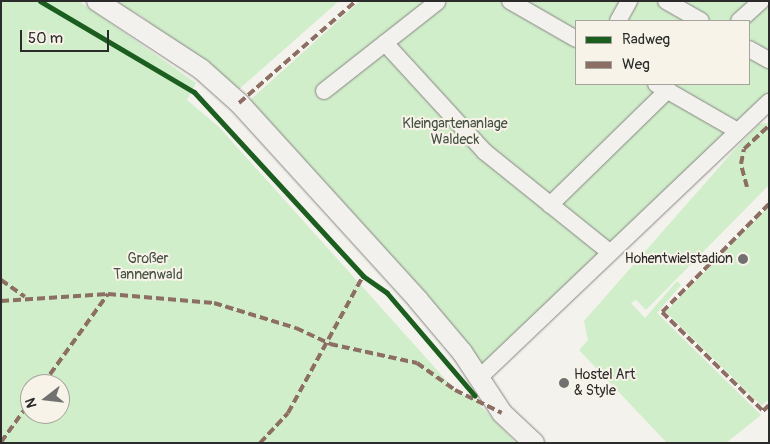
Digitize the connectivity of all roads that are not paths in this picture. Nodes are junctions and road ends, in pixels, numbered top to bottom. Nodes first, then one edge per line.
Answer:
1 (97, 1) edge
2 (510, 1) edge
3 (629, 1) edge
4 (666, 1) edge
5 (761, 1) edge
6 (437, 2) edge
7 (619, 20) edge
8 (699, 20) edge
9 (740, 20) edge
10 (575, 39) edge
11 (385, 43) junction
12 (750, 50) edge
13 (769, 60) edge
14 (662, 87) edge
15 (324, 91) dead end
16 (769, 102) edge
17 (736, 130) junction
18 (550, 204) junction
19 (608, 251) junction
20 (480, 377) junction
21 (534, 443) edge

1 - 20 main road
2 - 10 lane
3 - 7 lane
4 - 8 lane
5 - 9 lane
6 - 11 lane
11 - 15 lane
11 - 18 lane
12 - 13 lane
14 - 17 lane
14 - 18 lane
16 - 17 lane
17 - 19 lane
18 - 19 lane
19 - 20 lane
20 - 21 main road

